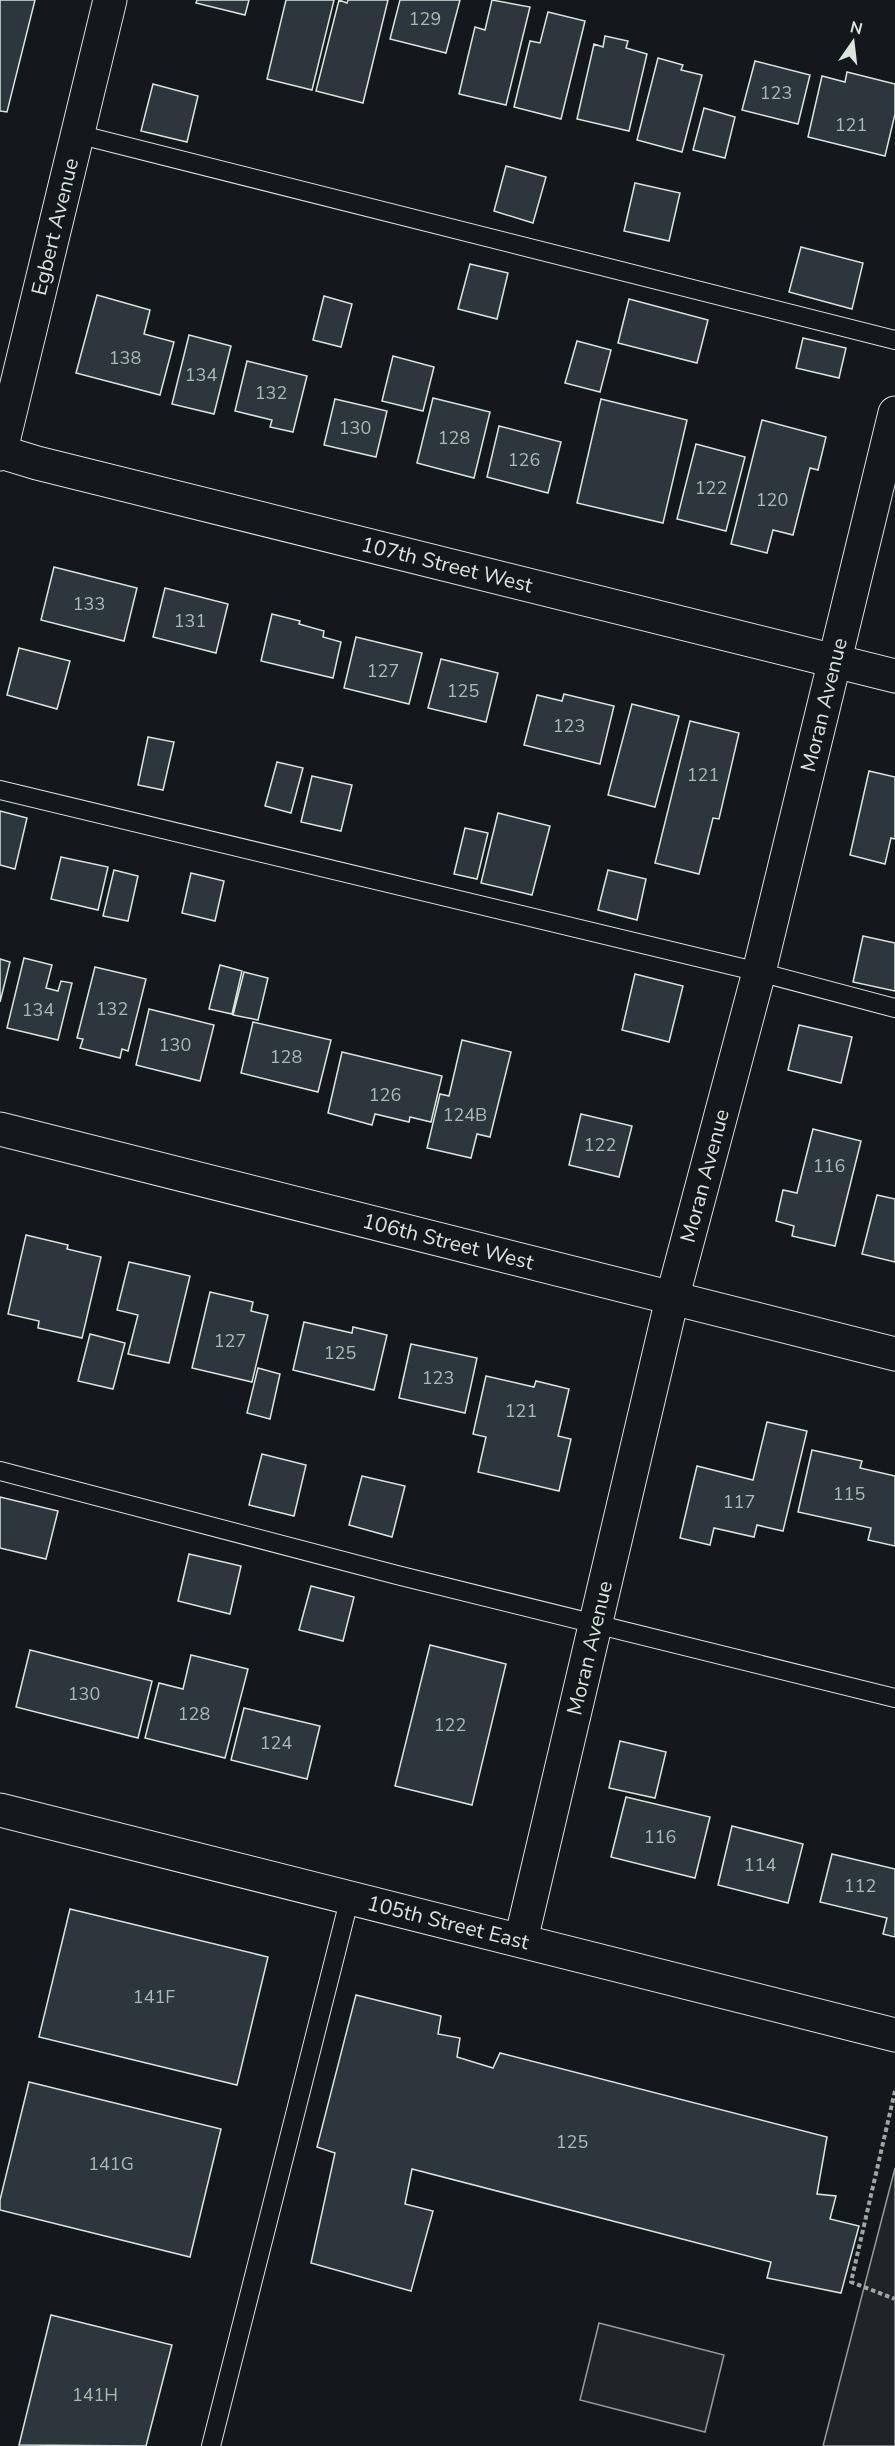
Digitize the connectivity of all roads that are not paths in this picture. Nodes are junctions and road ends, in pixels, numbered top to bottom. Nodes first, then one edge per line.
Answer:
1 (110, 0) edge
2 (77, 134) junction
3 (895, 340) edge
4 (895, 413) edge
5 (0, 453) edge
6 (836, 661) junction
7 (895, 676) edge
8 (0, 790) edge
9 (759, 972) junction
10 (895, 1008) edge
11 (0, 1128) edge
12 (672, 1299) junction
13 (895, 1354) edge
14 (0, 1472) edge
15 (595, 1622) junction
16 (895, 1698) edge
17 (0, 1810) edge
18 (350, 1897) junction
19 (521, 1940) junction
20 (895, 2035) edge
21 (211, 2446) edge

1 - 2 street, Egbert Avenue
2 - 3 lane
2 - 5 street, Egbert Avenue
4 - 6 street, Moran Avenue
5 - 6 street, 107th Street West
6 - 7 street, 107th Street West
6 - 9 street, Moran Avenue
8 - 9 lane
9 - 10 lane
9 - 12 street, Moran Avenue
11 - 12 street, 106th Street West
12 - 13 street, 106th Street West
12 - 15 street, Moran Avenue
14 - 15 lane
15 - 16 lane
15 - 19 street, Moran Avenue
17 - 18 street, 105th Street East
18 - 19 street, 105th Street East
18 - 21 lane
19 - 20 street, 105th Street East

